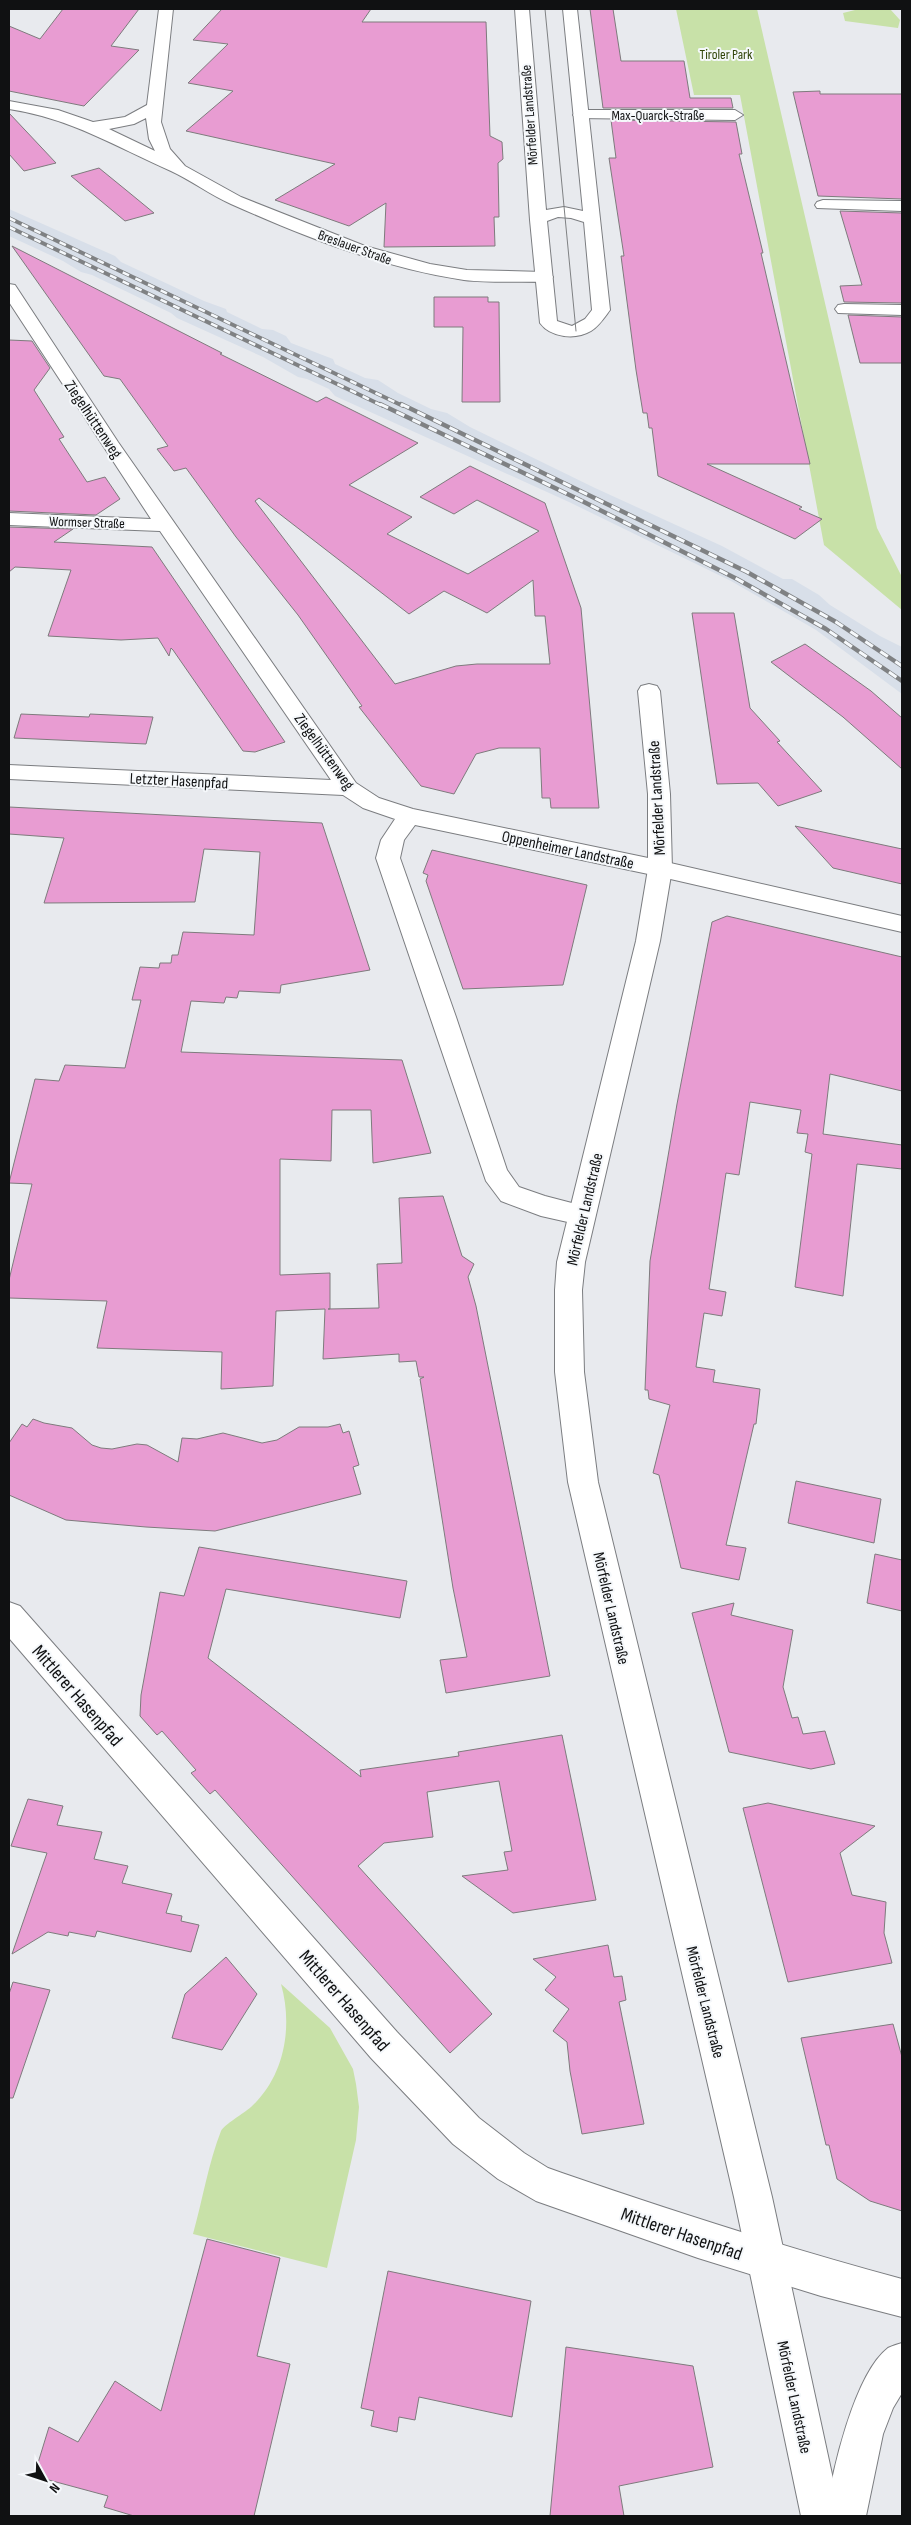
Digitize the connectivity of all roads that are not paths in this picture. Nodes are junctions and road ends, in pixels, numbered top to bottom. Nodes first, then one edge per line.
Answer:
1 (166, 9) edge
2 (522, 9) edge
3 (570, 9) edge
4 (9, 105) edge
5 (154, 108) junction
6 (581, 115) junction
7 (735, 115) dead end
8 (93, 127) junction
9 (179, 169) junction
10 (823, 205) dead end
11 (902, 206) edge
12 (591, 219) junction
13 (538, 220) junction
14 (544, 278) junction
15 (10, 293) edge
16 (844, 309) dead end
17 (902, 310) edge
18 (9, 519) edge
19 (166, 525) junction
20 (649, 691) dead end
21 (9, 772) edge
22 (348, 788) junction
23 (409, 816) junction
24 (660, 869) junction
25 (902, 924) edge
26 (581, 1215) junction
27 (9, 1616) edge
28 (767, 2262) junction
29 (902, 2298) edge
30 (902, 2362) edge
31 (821, 2516) edge
32 (846, 2516) edge

1 - 5 street, Breslauer Straße
2 - 13 street, Mörfelder Landstraße
3 - 6 street, Mörfelder Landstraße
4 - 8 street, Breslauer Straße
5 - 8 street
5 - 9 street, Breslauer Straße
6 - 7 street, Max-Quarck-Straße
6 - 12 street, Mörfelder Landstraße
8 - 9 street, Breslauer Straße
9 - 14 street, Breslauer Straße
10 - 11 street
12 - 13 street
12 - 14 street, Mörfelder Landstraße
13 - 14 street, Mörfelder Landstraße
15 - 19 street, Ziegelhüttenweg
16 - 17 street
18 - 19 street, Wormser Straße
19 - 22 street, Ziegelhüttenweg
20 - 24 street, Mörfelder Landstraße
21 - 22 street, Letzter Hasenpfad
22 - 23 street, Ziegelhüttenweg
23 - 24 street, Oppenheimer Landstraße
23 - 26 street
24 - 25 street, Oppenheimer Landstraße
24 - 26 street, Mörfelder Landstraße
26 - 28 street, Mörfelder Landstraße
27 - 28 street, Mittlerer Hasenpfad
28 - 29 street, Mittlerer Hasenpfad
28 - 31 street, Mörfelder Landstraße
30 - 32 street

